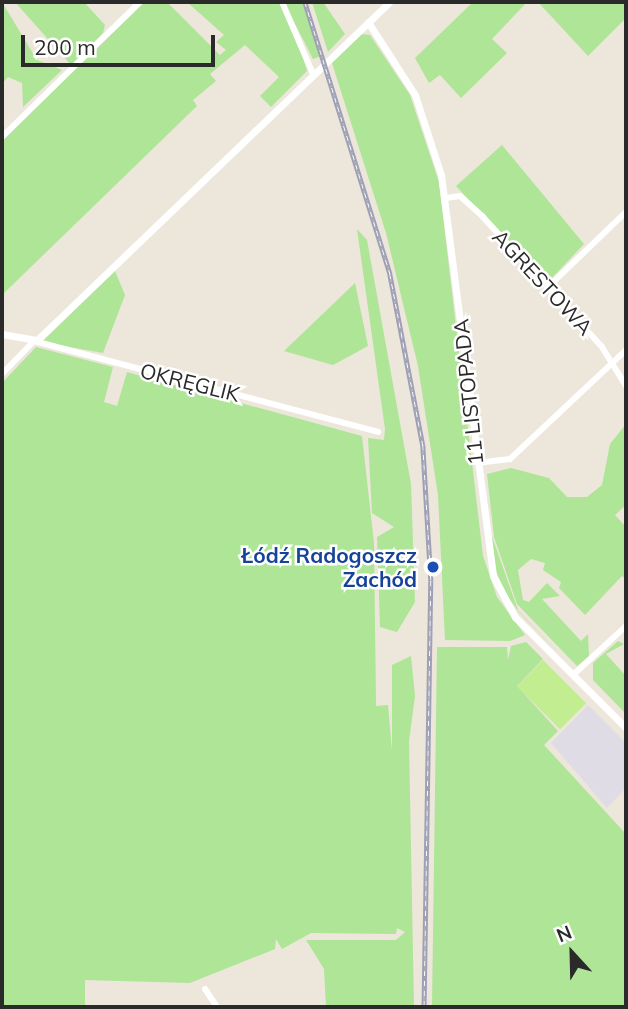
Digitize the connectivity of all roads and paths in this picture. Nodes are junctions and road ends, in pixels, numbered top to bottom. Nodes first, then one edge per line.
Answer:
1 (140, 2) edge
2 (282, 2) edge
3 (389, 2) edge
4 (368, 22) junction
5 (313, 74) junction
6 (2, 137) edge
7 (446, 198) junction
8 (626, 212) edge
9 (548, 287) junction
10 (2, 334) edge
11 (34, 341) junction
12 (626, 350) edge
13 (612, 363) junction
14 (2, 374) edge
15 (626, 386) edge
16 (378, 432) dead end
17 (476, 463) junction
18 (626, 626) edge
19 (573, 675) junction
20 (626, 728) edge
21 (205, 989) dead end
22 (215, 1007) edge

1 - 6 street
2 - 5 street
3 - 4 street
4 - 5 street
4 - 7 street, 11 LISTOPADA
5 - 11 street
7 - 9 street, AGRESTOWA
7 - 17 street, 11 LISTOPADA
8 - 9 street
9 - 13 street, AGRESTOWA
10 - 11 street, OKRĘGLIK
11 - 14 street
11 - 16 street, OKRĘGLIK
12 - 13 street
13 - 15 street, AGRESTOWA
13 - 17 street
17 - 19 street, 11 LISTOPADA
18 - 19 street
19 - 20 street, 11 LISTOPADA
21 - 22 street

